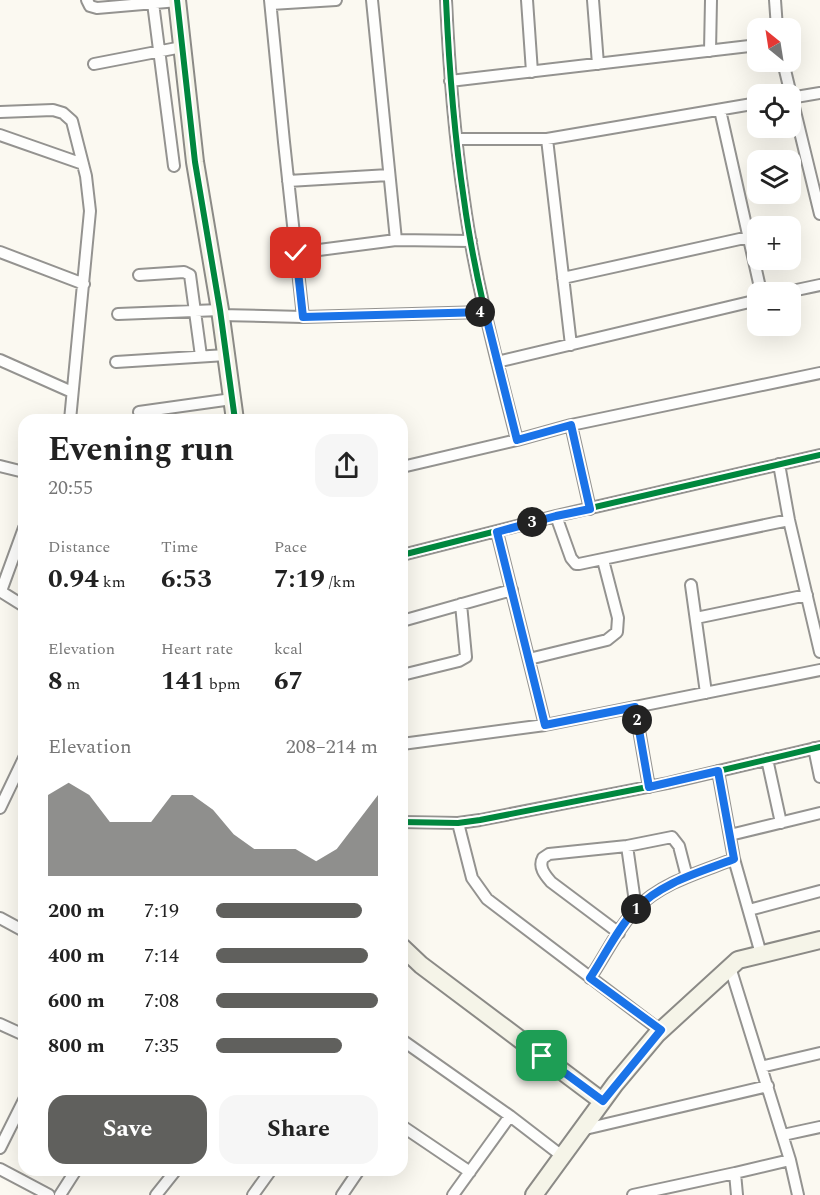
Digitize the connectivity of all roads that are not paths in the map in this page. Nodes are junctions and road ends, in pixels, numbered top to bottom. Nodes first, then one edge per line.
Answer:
1 (87, 0) edge
2 (336, 0) edge
3 (372, 0) edge
4 (446, 0) edge
5 (527, 0) edge
6 (593, 0) edge
7 (711, 0) edge
8 (775, 0) edge
9 (178, 1) edge
10 (271, 2) edge
11 (153, 3) junction
12 (776, 18) edge
13 (747, 46) edge
14 (182, 47) junction
15 (159, 51) junction
16 (710, 51) junction
17 (94, 64) dead end
18 (598, 64) junction
19 (532, 72) junction
20 (450, 81) junction
21 (820, 93) edge
22 (801, 96) edge
23 (747, 105) edge
24 (720, 110) junction
25 (0, 112) edge
26 (0, 135) edge
27 (801, 135) edge
28 (457, 139) junction
29 (547, 139) junction
30 (83, 164) junction
31 (174, 166) dead end
32 (390, 175) junction
33 (288, 182) junction
34 (820, 214) edge
35 (747, 232) edge
36 (747, 237) edge
37 (396, 240) junction
38 (471, 241) junction
39 (0, 252) edge
40 (296, 253) junction
41 (139, 275) dead end
42 (563, 278) junction
43 (84, 284) junction
44 (820, 285) edge
45 (801, 289) edge
46 (747, 303) edge
47 (196, 311) junction
48 (485, 312) junction
49 (220, 313) junction
50 (118, 314) dead end
51 (303, 317) junction
52 (570, 345) junction
53 (226, 355) junction
54 (201, 356) junction
55 (0, 360) edge
56 (116, 362) dead end
57 (497, 362) junction
58 (820, 373) edge
59 (72, 392) junction
60 (232, 399) junction
61 (139, 412) dead end
62 (70, 414) edge
63 (234, 414) edge
64 (571, 425) junction
65 (517, 440) junction
66 (820, 455) edge
67 (779, 464) junction
68 (0, 466) edge
69 (408, 466) edge
70 (18, 470) edge
71 (590, 509) junction
72 (556, 516) junction
73 (789, 520) junction
74 (497, 532) junction
75 (18, 544) edge
76 (408, 554) edge
77 (603, 560) junction
78 (691, 585) dead end
79 (512, 590) junction
80 (1, 591) edge
81 (807, 595) junction
82 (18, 602) edge
83 (461, 604) junction
84 (696, 618) junction
85 (408, 619) edge
86 (820, 652) edge
87 (529, 659) junction
88 (820, 670) edge
89 (408, 674) edge
90 (706, 693) junction
91 (635, 707) junction
92 (545, 725) junction
93 (408, 743) edge
94 (817, 747) edge
95 (767, 759) junction
96 (18, 770) edge
97 (718, 771) junction
98 (820, 777) edge
99 (649, 787) junction
100 (0, 808) edge
101 (820, 813) edge
102 (408, 822) edge
103 (458, 823) junction
104 (780, 823) junction
105 (730, 835) junction
106 (627, 846) junction
107 (734, 859) junction
108 (687, 877) junction
109 (820, 891) edge
110 (636, 909) junction
111 (749, 910) junction
112 (0, 918) edge
113 (18, 928) edge
114 (619, 933) junction
115 (820, 940) edge
116 (408, 953) edge
117 (761, 954) junction
118 (730, 967) junction
119 (590, 978) junction
120 (0, 1024) edge
121 (661, 1030) junction
122 (18, 1032) edge
123 (408, 1044) edge
124 (820, 1053) edge
125 (761, 1067) junction
126 (768, 1086) junction
127 (603, 1101) junction
128 (18, 1114) edge
129 (510, 1116) junction
130 (820, 1127) edge
131 (408, 1130) edge
132 (581, 1131) junction
133 (783, 1135) junction
134 (0, 1148) edge
135 (562, 1156) junction
136 (790, 1160) junction
137 (0, 1169) edge
138 (470, 1172) junction
139 (735, 1173) junction
140 (72, 1176) edge
141 (171, 1176) edge
142 (267, 1176) edge
143 (355, 1176) edge
144 (682, 1190) edge
145 (49, 1195) edge
146 (60, 1195) edge
147 (156, 1195) edge
148 (253, 1195) edge
149 (342, 1195) edge
150 (453, 1195) edge
151 (534, 1195) edge
152 (633, 1195) edge
153 (737, 1195) edge
154 (798, 1195) edge

1 - 11 street
2 - 10 street
3 - 32 street
4 - 20 street
5 - 19 street
6 - 18 street
7 - 16 street
8 - 12 street
9 - 11 street
9 - 14 street
10 - 33 street
11 - 15 street
13 - 16 street
14 - 15 street
14 - 49 street
15 - 17 street
15 - 31 street
16 - 18 street
18 - 19 street
19 - 20 street
20 - 28 street
21 - 22 street
23 - 24 street
24 - 29 street
24 - 35 street
25 - 30 street
26 - 30 street
27 - 34 street
28 - 29 street
28 - 38 street
29 - 42 street
30 - 43 street
32 - 33 street
32 - 37 street
33 - 40 street
36 - 42 street
37 - 38 street
37 - 40 street
38 - 48 street
39 - 43 street
40 - 51 street
41 - 47 street
42 - 52 street
43 - 59 street
44 - 45 street
46 - 52 street
47 - 49 street
47 - 50 street
47 - 54 street
48 - 51 street
48 - 57 street
49 - 51 street
49 - 53 street
52 - 57 street
53 - 54 street
53 - 60 street
54 - 56 street
55 - 59 street
57 - 65 street
58 - 64 street
59 - 62 street
60 - 61 street
60 - 63 street
64 - 65 street
64 - 71 street
65 - 69 street
66 - 67 street
67 - 71 street
67 - 73 street
68 - 70 street
71 - 72 street
72 - 74 street
72 - 77 street
73 - 77 street
73 - 81 street
74 - 76 street
74 - 79 street
75 - 80 street
77 - 87 street
78 - 84 street
79 - 83 street
79 - 87 street
80 - 82 street
81 - 84 street
81 - 86 street
83 - 85 street
83 - 89 street
84 - 90 street
87 - 92 street
88 - 90 street
90 - 91 street
91 - 92 street
91 - 99 street
92 - 93 street
94 - 95 street
94 - 98 street
95 - 97 street
95 - 104 street
96 - 100 street
97 - 99 street
97 - 105 street
99 - 103 street
101 - 104 street
102 - 103 street
103 - 119 street
104 - 105 street
105 - 107 street
106 - 108 street
106 - 110 street
106 - 114 street
107 - 108 street
107 - 111 street
108 - 110 street
109 - 111 street
110 - 114 street
111 - 117 street
112 - 113 street
114 - 119 street
115 - 117 street
116 - 127 street
117 - 118 street
118 - 121 street
118 - 125 street
119 - 121 street
120 - 122 street
121 - 127 street
123 - 129 street
124 - 125 street
125 - 126 street
126 - 132 street
126 - 133 street
127 - 132 street
128 - 134 street
129 - 135 street
129 - 138 street
130 - 133 street
131 - 138 street
132 - 135 street
133 - 136 street
135 - 151 street
136 - 139 street
136 - 154 street
137 - 145 street
138 - 150 street
139 - 144 street
139 - 153 street
140 - 146 street
141 - 147 street
142 - 148 street
143 - 149 street
144 - 152 street

